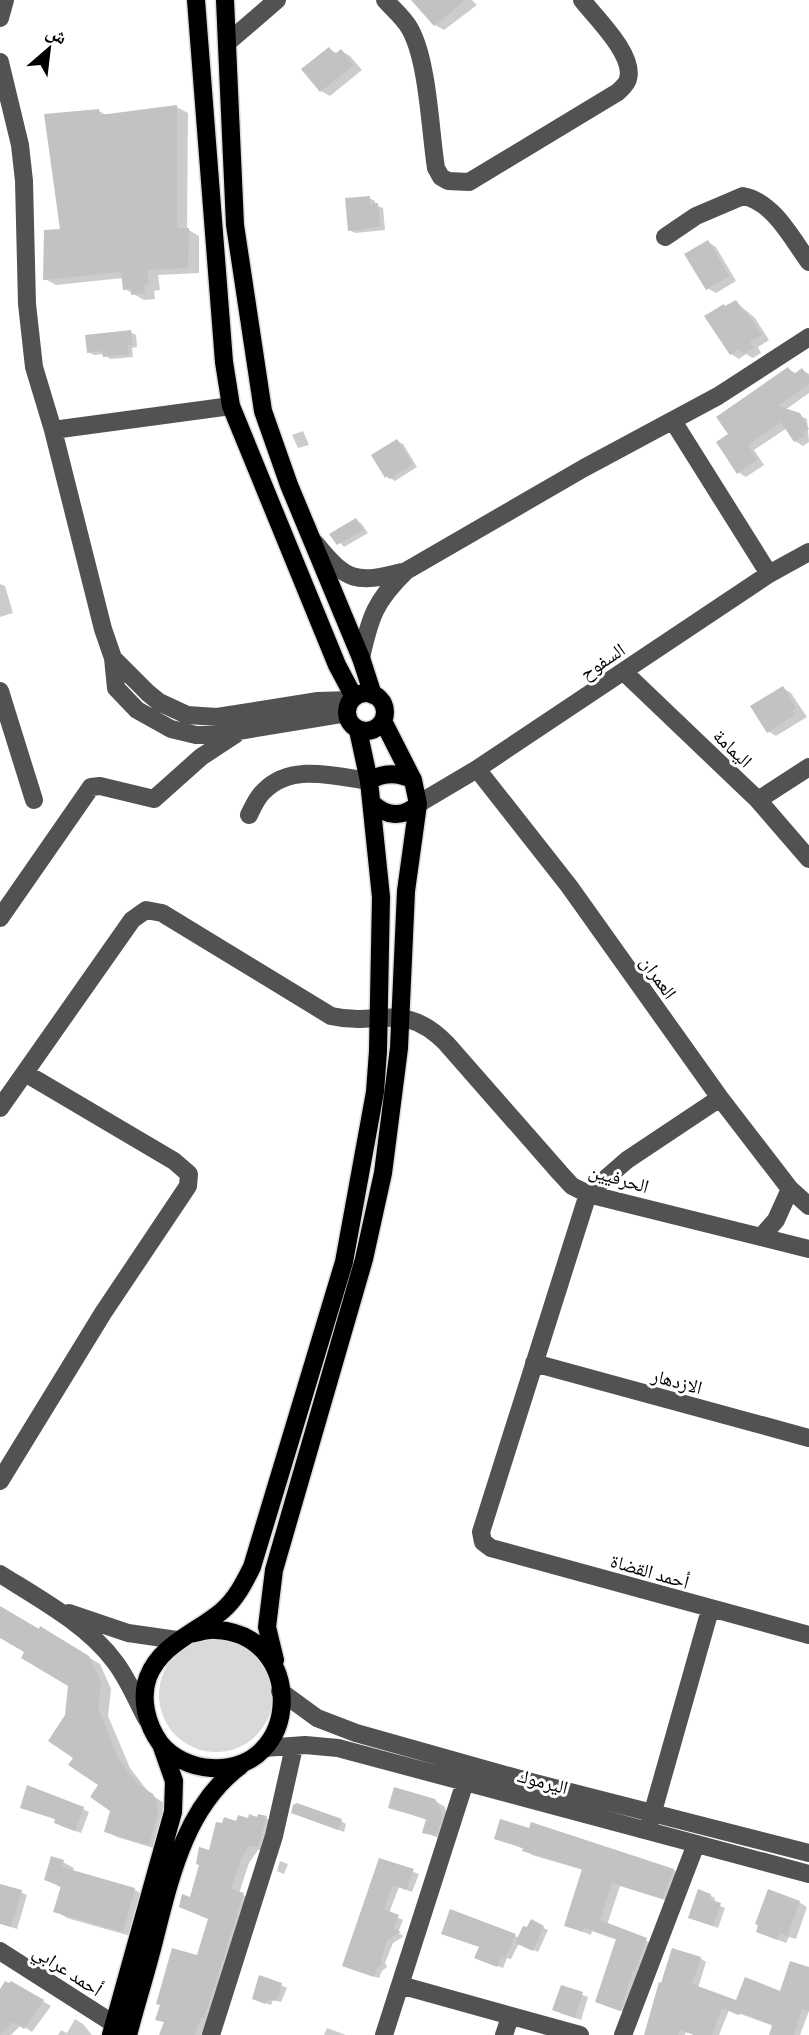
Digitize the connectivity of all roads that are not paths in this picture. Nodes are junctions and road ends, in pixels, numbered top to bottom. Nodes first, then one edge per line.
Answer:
1 (5, 0) edge
2 (196, 0) edge
3 (225, 0) edge
4 (277, 0) edge
5 (385, 0) edge
6 (582, 0) edge
7 (0, 18) edge
8 (228, 43) junction
9 (0, 62) edge
10 (665, 237) dead end
11 (809, 262) edge
12 (809, 337) edge
13 (231, 406) junction
14 (673, 421) junction
15 (53, 430) junction
16 (312, 540) junction
17 (809, 552) edge
18 (406, 571) junction
19 (769, 574) junction
20 (113, 658) junction
21 (361, 658) junction
22 (624, 672) junction
23 (0, 691) edge
24 (373, 695) junction
25 (350, 704) junction
26 (383, 721) junction
27 (358, 730) junction
28 (239, 731) junction
29 (809, 767) edge
30 (477, 769) junction
31 (413, 780) junction
32 (369, 781) junction
33 (34, 800) dead end
34 (758, 800) junction
35 (372, 803) junction
36 (418, 804) junction
37 (249, 815) dead end
38 (809, 859) edge
39 (0, 918) edge
40 (402, 1016) junction
41 (378, 1018) junction
42 (25, 1073) junction
43 (720, 1098) junction
44 (0, 1108) edge
45 (790, 1188) junction
46 (588, 1194) junction
47 (809, 1206) edge
48 (762, 1236) junction
49 (809, 1249) edge
50 (534, 1363) junction
51 (809, 1438) edge
52 (0, 1481) edge
53 (0, 1574) edge
54 (49, 1606) junction
55 (710, 1610) junction
56 (809, 1636) edge
57 (183, 1637) junction
58 (278, 1670) junction
59 (280, 1691) junction
60 (149, 1725) junction
61 (161, 1744) junction
62 (294, 1747) junction
63 (264, 1748) junction
64 (244, 1762) junction
65 (466, 1782) junction
66 (653, 1812) junction
67 (649, 1830) junction
68 (696, 1844) junction
69 (809, 1853) edge
70 (809, 1874) edge
71 (0, 1951) edge
72 (400, 1985) junction
73 (510, 2017) junction
74 (117, 2032) edge
75 (211, 2035) edge
76 (384, 2035) edge
77 (504, 2035) edge
78 (580, 2035) edge
79 (623, 2035) edge

1 - 7 street
2 - 13 main road
3 - 8 main road
4 - 8 street
5 - 6 street
8 - 16 main road
9 - 15 street
10 - 11 street
12 - 14 street
13 - 15 street
13 - 25 main road
14 - 18 street
14 - 19 street
15 - 20 street
16 - 18 street
16 - 21 main road
17 - 19 street, السفوح
18 - 21 street
19 - 22 street, السفوح
20 - 25 street
20 - 28 street
21 - 24 main road
22 - 30 street, السفوح
22 - 34 street, اليمامة
23 - 33 street
24 - 25 main road
24 - 26 main road
25 - 27 main road
25 - 28 street
26 - 27 main road
26 - 31 main road
27 - 32 main road
28 - 39 street
29 - 34 street
30 - 36 street, السفوح
30 - 43 street, العمران
31 - 32 main road
31 - 36 main road
32 - 35 main road
32 - 37 street
34 - 38 street, اليمامة
35 - 36 main road
35 - 41 main road
36 - 40 main road
40 - 41 street
40 - 46 street, الحرفيين
40 - 58 main road
41 - 42 street
41 - 57 main road
42 - 44 street
42 - 52 street
43 - 45 street, العمران
43 - 46 street
45 - 47 street, العمران
45 - 48 street
46 - 48 street, الحرفيين
46 - 50 street
48 - 49 street, الحرفيين
50 - 51 street, الازدهار
50 - 55 street, أحمد القضاة
53 - 54 street
54 - 57 street
54 - 60 street
55 - 56 street, أحمد القضاة
55 - 66 street
57 - 58 main road
57 - 60 main road
58 - 59 main road
59 - 63 main road
59 - 66 street, اليرموك
60 - 61 main road
61 - 64 main road
61 - 74 main road
62 - 63 street, اليرموك
62 - 65 street, اليرموك
62 - 75 street
63 - 64 main road
64 - 74 main road
65 - 67 street, اليرموك
65 - 72 street
66 - 67 street
66 - 69 street, اليرموك
67 - 68 street, اليرموك
68 - 70 street, اليرموك
68 - 79 street
71 - 74 street, أحمد عرابي
72 - 73 street
72 - 76 street
73 - 77 street
73 - 78 street

